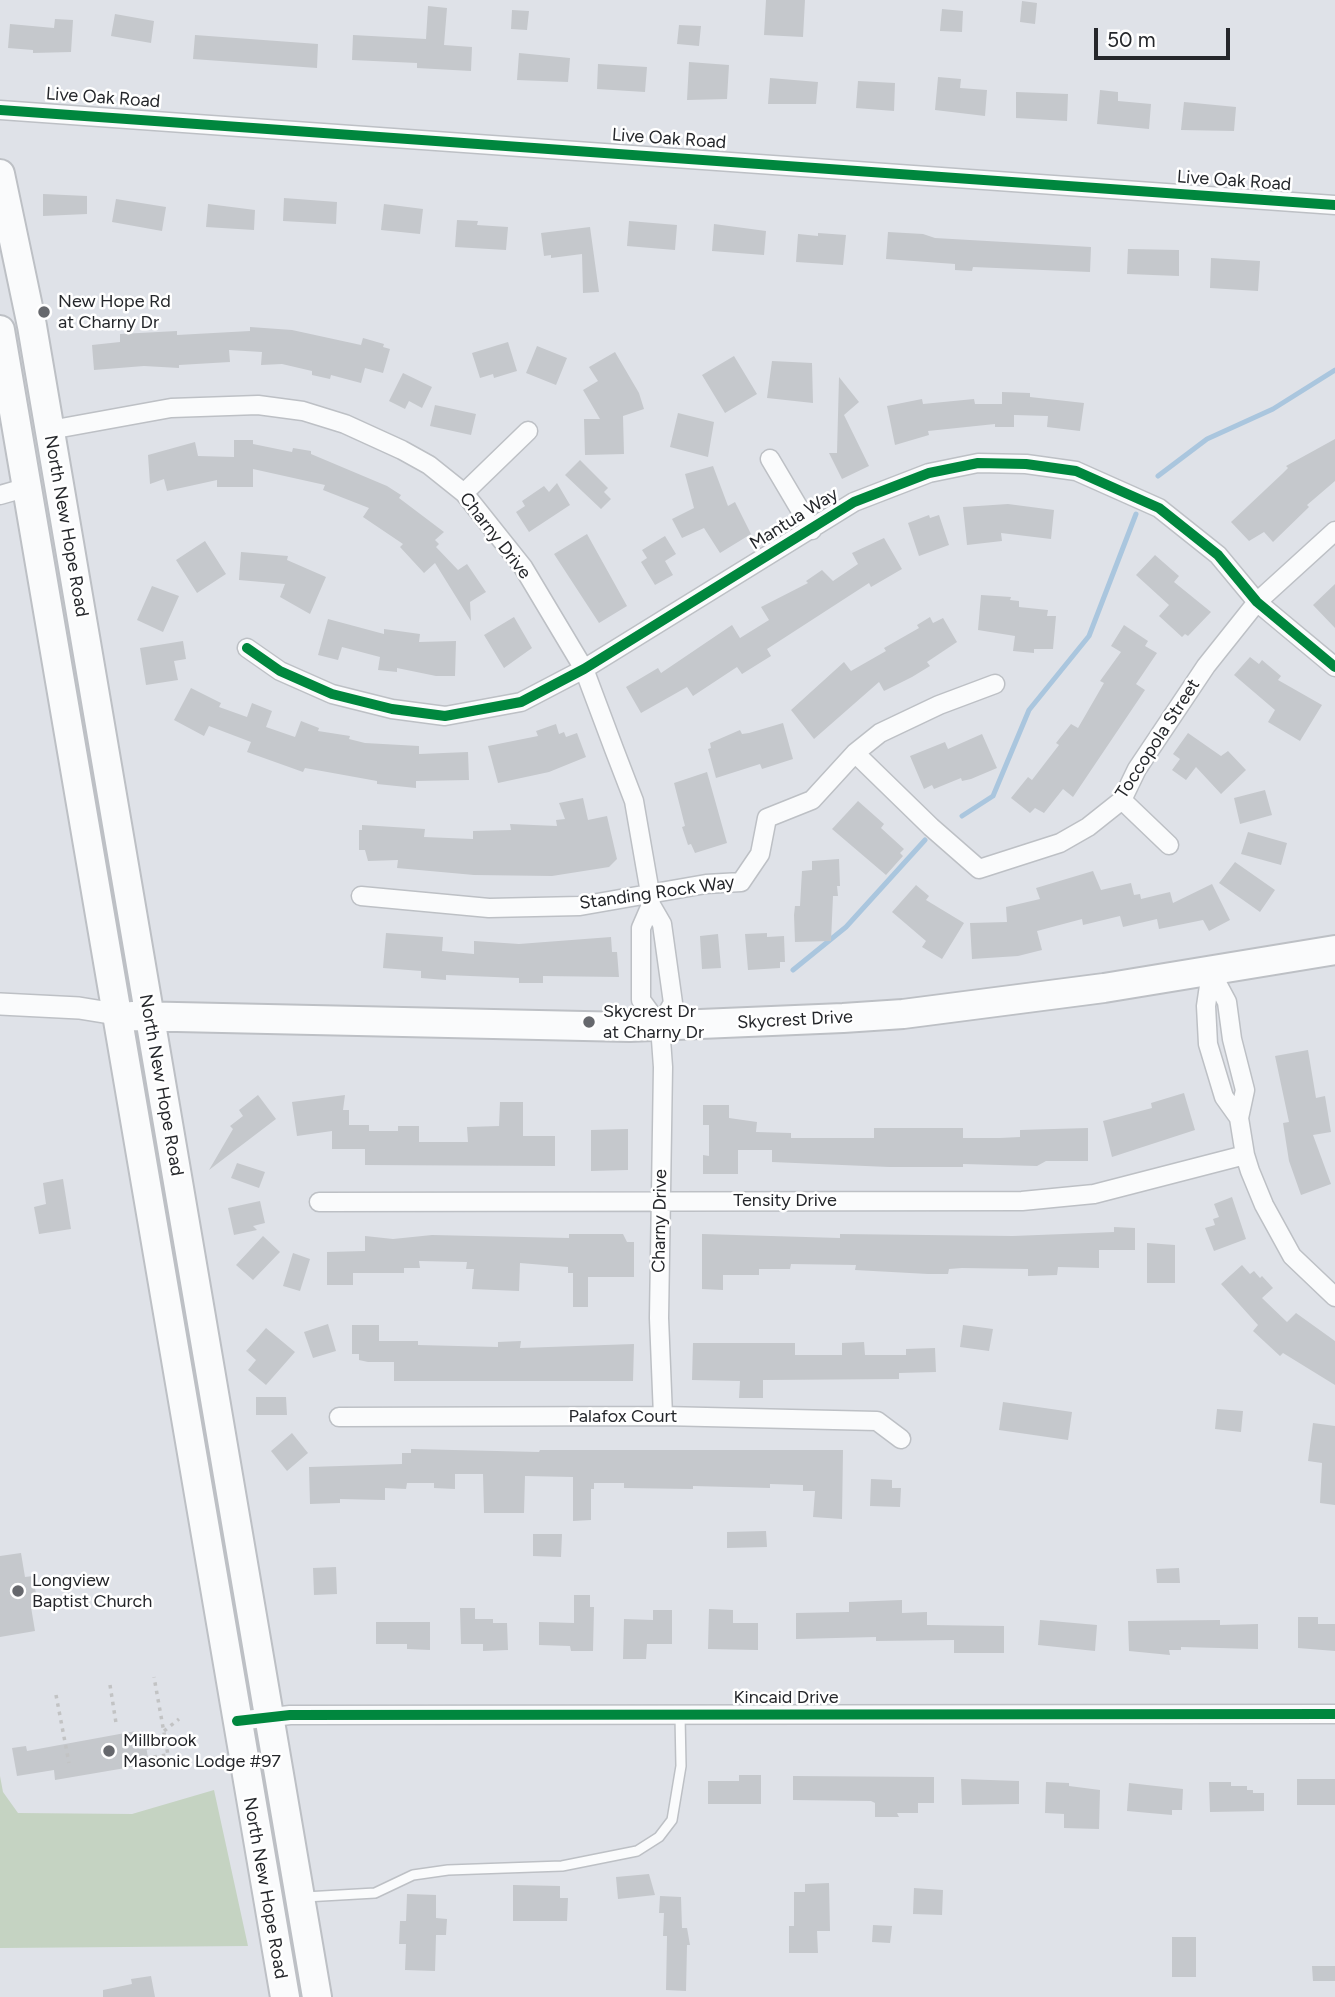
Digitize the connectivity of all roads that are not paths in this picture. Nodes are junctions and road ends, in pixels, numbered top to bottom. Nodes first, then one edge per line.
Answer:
1 (0, 110) edge
2 (0, 174) edge
3 (1335, 205) edge
4 (0, 330) edge
5 (50, 430) junction
6 (528, 431) dead end
7 (770, 459) dead end
8 (28, 487) junction
9 (464, 493) junction
10 (0, 495) edge
11 (812, 530) junction
12 (1335, 531) edge
13 (1257, 602) junction
14 (247, 648) dead end
15 (1335, 667) edge
16 (584, 669) junction
17 (995, 684) dead end
18 (855, 753) junction
19 (1122, 800) junction
20 (1169, 845) dead end
21 (361, 896) dead end
22 (651, 899) junction
23 (1335, 950) edge
24 (1211, 972) junction
25 (0, 1004) edge
26 (117, 1014) junction
27 (149, 1018) junction
28 (660, 1026) junction
29 (1239, 1118) junction
30 (1245, 1155) junction
31 (660, 1201) junction
32 (319, 1202) dead end
33 (1335, 1297) edge
34 (663, 1416) junction
35 (339, 1417) dead end
36 (901, 1439) dead end
37 (1335, 1714) edge
38 (680, 1716) junction
39 (268, 1717) junction
40 (237, 1721) junction
41 (299, 1898) junction
42 (285, 1997) edge
43 (317, 1997) edge

1 - 3 street, Live Oak Road
2 - 5 main road, North New Hope Road
4 - 8 main road, North New Hope Road
5 - 9 street, Charny Drive
5 - 27 main road, North New Hope Road
6 - 9 street
7 - 11 street
8 - 10 street
8 - 26 main road, North New Hope Road
9 - 16 street, Charny Drive
11 - 13 street, Mantua Way
11 - 16 street, Mantua Way
12 - 13 street, Toccopola Street
13 - 15 street, Mantua Way
13 - 19 street, Toccopola Street
14 - 16 street, Mantua Way
16 - 22 street, Charny Drive
17 - 18 street, Standing Rock Way
18 - 19 street, Toccopola Street
18 - 22 street, Standing Rock Way
19 - 20 street
21 - 22 street, Standing Rock Way
22 - 28 street, Charny Drive
22 - 28 street, Charny Drive
23 - 24 main road, Skycrest Drive
24 - 28 main road, Skycrest Drive
24 - 29 street
24 - 29 street
25 - 26 street, Skycrest Drive
26 - 27 main road, Skycrest Drive
26 - 40 main road, North New Hope Road
27 - 28 main road, Skycrest Drive
27 - 39 main road, North New Hope Road
28 - 31 street, Charny Drive
29 - 30 street
30 - 31 street, Tensity Drive
30 - 33 street
31 - 32 street, Tensity Drive
31 - 34 street, Charny Drive
34 - 35 street, Palafox Court
34 - 36 street, Palafox Court
37 - 38 street, Kincaid Drive
38 - 39 street, Kincaid Drive
38 - 41 lane
39 - 40 street, Kincaid Drive
39 - 41 main road, North New Hope Road
40 - 42 main road, North New Hope Road
41 - 43 main road, North New Hope Road

